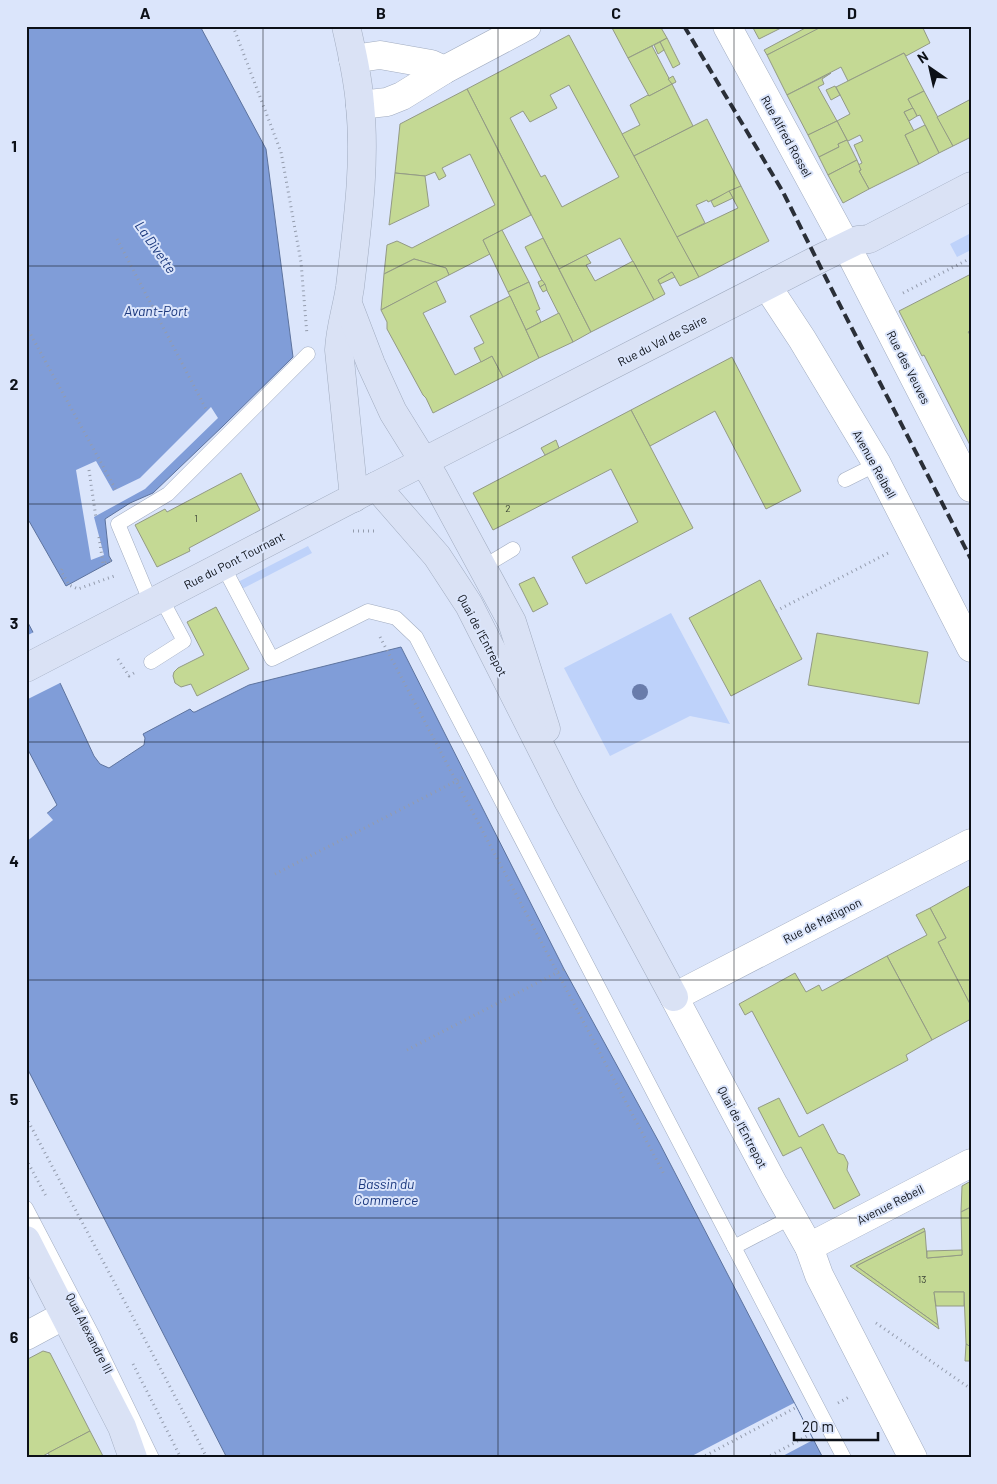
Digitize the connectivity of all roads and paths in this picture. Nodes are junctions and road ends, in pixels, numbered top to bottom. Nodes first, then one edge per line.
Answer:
1 (233, 26) edge
2 (346, 26) edge
3 (527, 26) edge
4 (727, 26) edge
5 (353, 60) junction
6 (444, 70) junction
7 (360, 105) junction
8 (971, 186) edge
9 (116, 239) dead end
10 (846, 245) junction
11 (971, 258) edge
12 (767, 286) junction
13 (348, 304) junction
14 (878, 306) junction
15 (26, 326) edge
16 (308, 354) joint
17 (208, 411) dead end
18 (424, 462) junction
19 (877, 464) junction
20 (845, 480) dead end
21 (971, 488) edge
22 (116, 490) dead end
23 (365, 492) junction
24 (915, 539) junction
25 (513, 549) dead end
26 (111, 559) dead end
27 (103, 564) dead end
28 (223, 566) junction
29 (483, 567) junction
30 (62, 569) dead end
31 (121, 574) dead end
32 (156, 600) junction
33 (368, 611) junction
34 (776, 611) dead end
35 (971, 648) edge
36 (118, 659) dead end
37 (151, 662) dead end
38 (26, 668) edge
39 (127, 674) dead end
40 (466, 775) dead end
41 (456, 781) junction
42 (567, 799) junction
43 (971, 843) edge
44 (275, 874) dead end
45 (564, 969) dead end
46 (557, 972) junction
47 (674, 997) junction
48 (407, 1050) dead end
49 (26, 1117) edge
50 (971, 1163) edge
51 (665, 1176) dead end
52 (26, 1208) edge
53 (792, 1217) junction
54 (26, 1240) edge
55 (734, 1247) junction
56 (809, 1247) junction
57 (65, 1315) junction
58 (875, 1323) dead end
59 (26, 1336) edge
60 (971, 1389) edge
61 (821, 1412) junction
62 (133, 1458) edge
63 (152, 1458) edge
64 (207, 1458) edge
65 (701, 1458) edge
66 (766, 1458) edge
67 (844, 1458) edge
68 (913, 1458) edge

1 - 16 path
2 - 5 street
3 - 6 street
4 - 10 street, Rue Alfred Rossel
5 - 6 street
5 - 7 street
6 - 7 street
7 - 13 street
8 - 10 street, Rue du Val de Saire
9 - 17 path
10 - 12 street, Rue du Val de Saire
10 - 14 street, Rue des Veuves
11 - 14 path
12 - 18 street, Rue du Val de Saire
12 - 19 street, Avenue Reibell
13 - 18 street, Quai de l'Entrepot
13 - 23 street
14 - 21 street, Rue des Veuves
15 - 22 path
16 - 32 lane
18 - 23 street, Rue du Val de Saire
18 - 29 street, Quai de l'Entrepot
19 - 20 lane
19 - 24 street, Avenue Reibell
23 - 28 street, Rue du Pont Tournant
23 - 42 street, Quai de l'Entrepot
24 - 34 path
24 - 35 street, Avenue Reibell
25 - 29 lane
26 - 27 path
28 - 32 street, Rue du Pont Tournant
28 - 33 lane
29 - 42 street, Quai de l'Entrepot
30 - 31 path
32 - 37 lane
32 - 38 street, Rue du Pont Tournant
33 - 41 path
33 - 55 lane
36 - 39 path
40 - 41 path
41 - 44 path
41 - 46 path
42 - 47 street, Quai de l'Entrepot
43 - 47 street, Rue de Matignon
45 - 46 path
46 - 48 path
46 - 51 path
47 - 53 street, Quai de l'Entrepot
49 - 64 path
50 - 56 street, Avenue Rebeil
52 - 63 lane, Quai Alexandre III
53 - 55 lane
53 - 56 street, Quai de l'Entrepot
54 - 57 street, Quai Alexandre III
55 - 61 lane
56 - 68 street, Quai de l'Entrepot
57 - 59 street
57 - 62 street, Quai Alexandre III
58 - 60 path
61 - 65 path
61 - 66 path
61 - 67 lane

